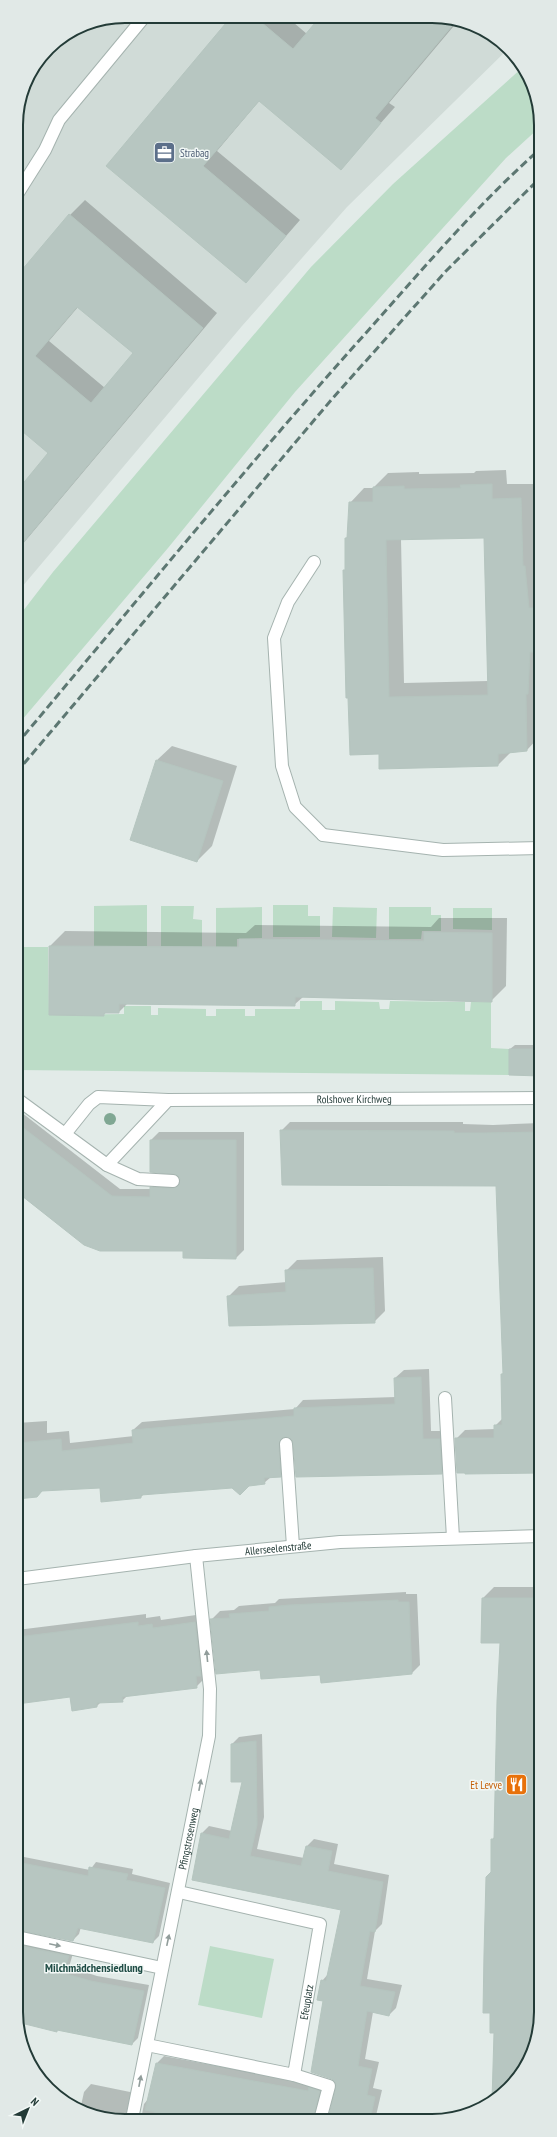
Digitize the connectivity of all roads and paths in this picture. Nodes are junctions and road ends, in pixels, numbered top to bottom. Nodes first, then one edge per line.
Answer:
1 (139, 23) edge
2 (23, 185) edge
3 (314, 562) dead end
4 (534, 848) edge
5 (534, 1098) edge
6 (168, 1100) junction
7 (23, 1103) edge
8 (65, 1134) junction
9 (107, 1165) junction
10 (173, 1181) dead end
11 (445, 1398) dead end
12 (286, 1444) dead end
13 (534, 1536) edge
14 (453, 1538) junction
15 (293, 1546) junction
16 (196, 1556) junction
17 (23, 1578) edge
18 (178, 1892) junction
19 (23, 1939) edge
20 (162, 1968) junction
21 (147, 2044) junction
22 (294, 2075) junction
23 (133, 2114) edge
24 (322, 2114) edge

1 - 2 street
3 - 4 street
5 - 6 street, Rolshover Kirchweg
6 - 8 street, Rolshover Kirchweg
6 - 9 street
7 - 8 street
8 - 9 street
9 - 10 street
11 - 14 street
12 - 15 street
13 - 14 street, Allerseelenstraße
14 - 15 street, Allerseelenstraße
15 - 16 street, Allerseelenstraße
16 - 17 street, Allerseelenstraße
18 -> 16 street, Pfingstrosenweg
20 -> 18 street, Pfingstrosenweg
18 - 22 street, Efeuplatz
19 -> 20 street
20 - 21 street, Pfingstrosenweg
21 - 22 street
23 -> 21 street, Pfingstrosenweg
22 - 24 street

